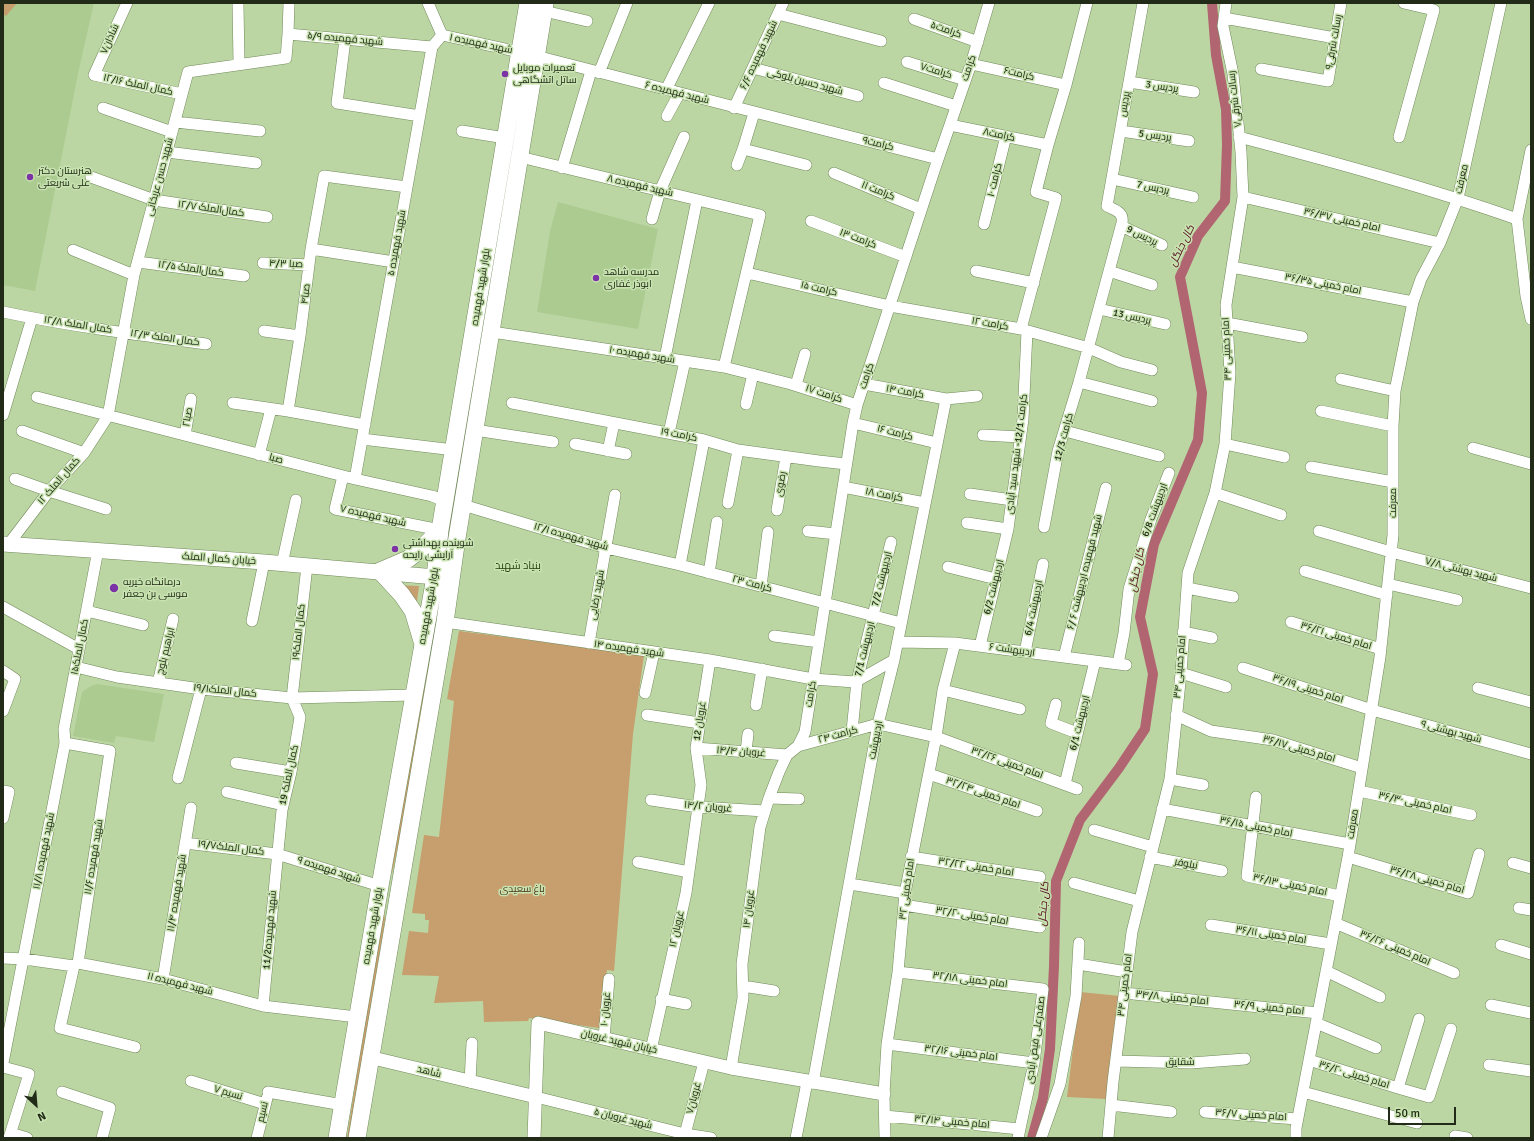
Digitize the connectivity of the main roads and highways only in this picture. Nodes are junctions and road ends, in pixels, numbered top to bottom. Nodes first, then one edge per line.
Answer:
1 (528, 3) edge
2 (545, 7) edge
3 (440, 530) junction
4 (5, 547) edge
5 (455, 554) junction
6 (380, 572) junction
7 (443, 578) junction
8 (445, 622) junction
9 (422, 644) junction
10 (380, 886) junction
11 (399, 890) junction
12 (338, 1138) edge
13 (357, 1138) edge

1 - 3 main road, بلوار شهید فهمیده
2 - 5 main road, بلوار شهید فهمیده
3 - 6 main road
3 - 7 main road, بلوار شهید فهمیده
4 - 6 main road, خیابان کمال الملک
5 - 7 main road, بلوار شهید فهمیده
5 - 8 main road
6 - 7 main road, خیابان کمال الملک
6 - 9 main road
7 - 8 main road, بلوار شهید فهمیده
7 - 9 main road, بلوار شهید فهمیده
8 - 11 main road, بلوار شهید فهمیده
9 - 10 main road, بلوار شهید فهمیده
10 - 11 main road
10 - 12 main road, بلوار شهید فهمیده
11 - 13 main road, بلوار شهید فهمیده

